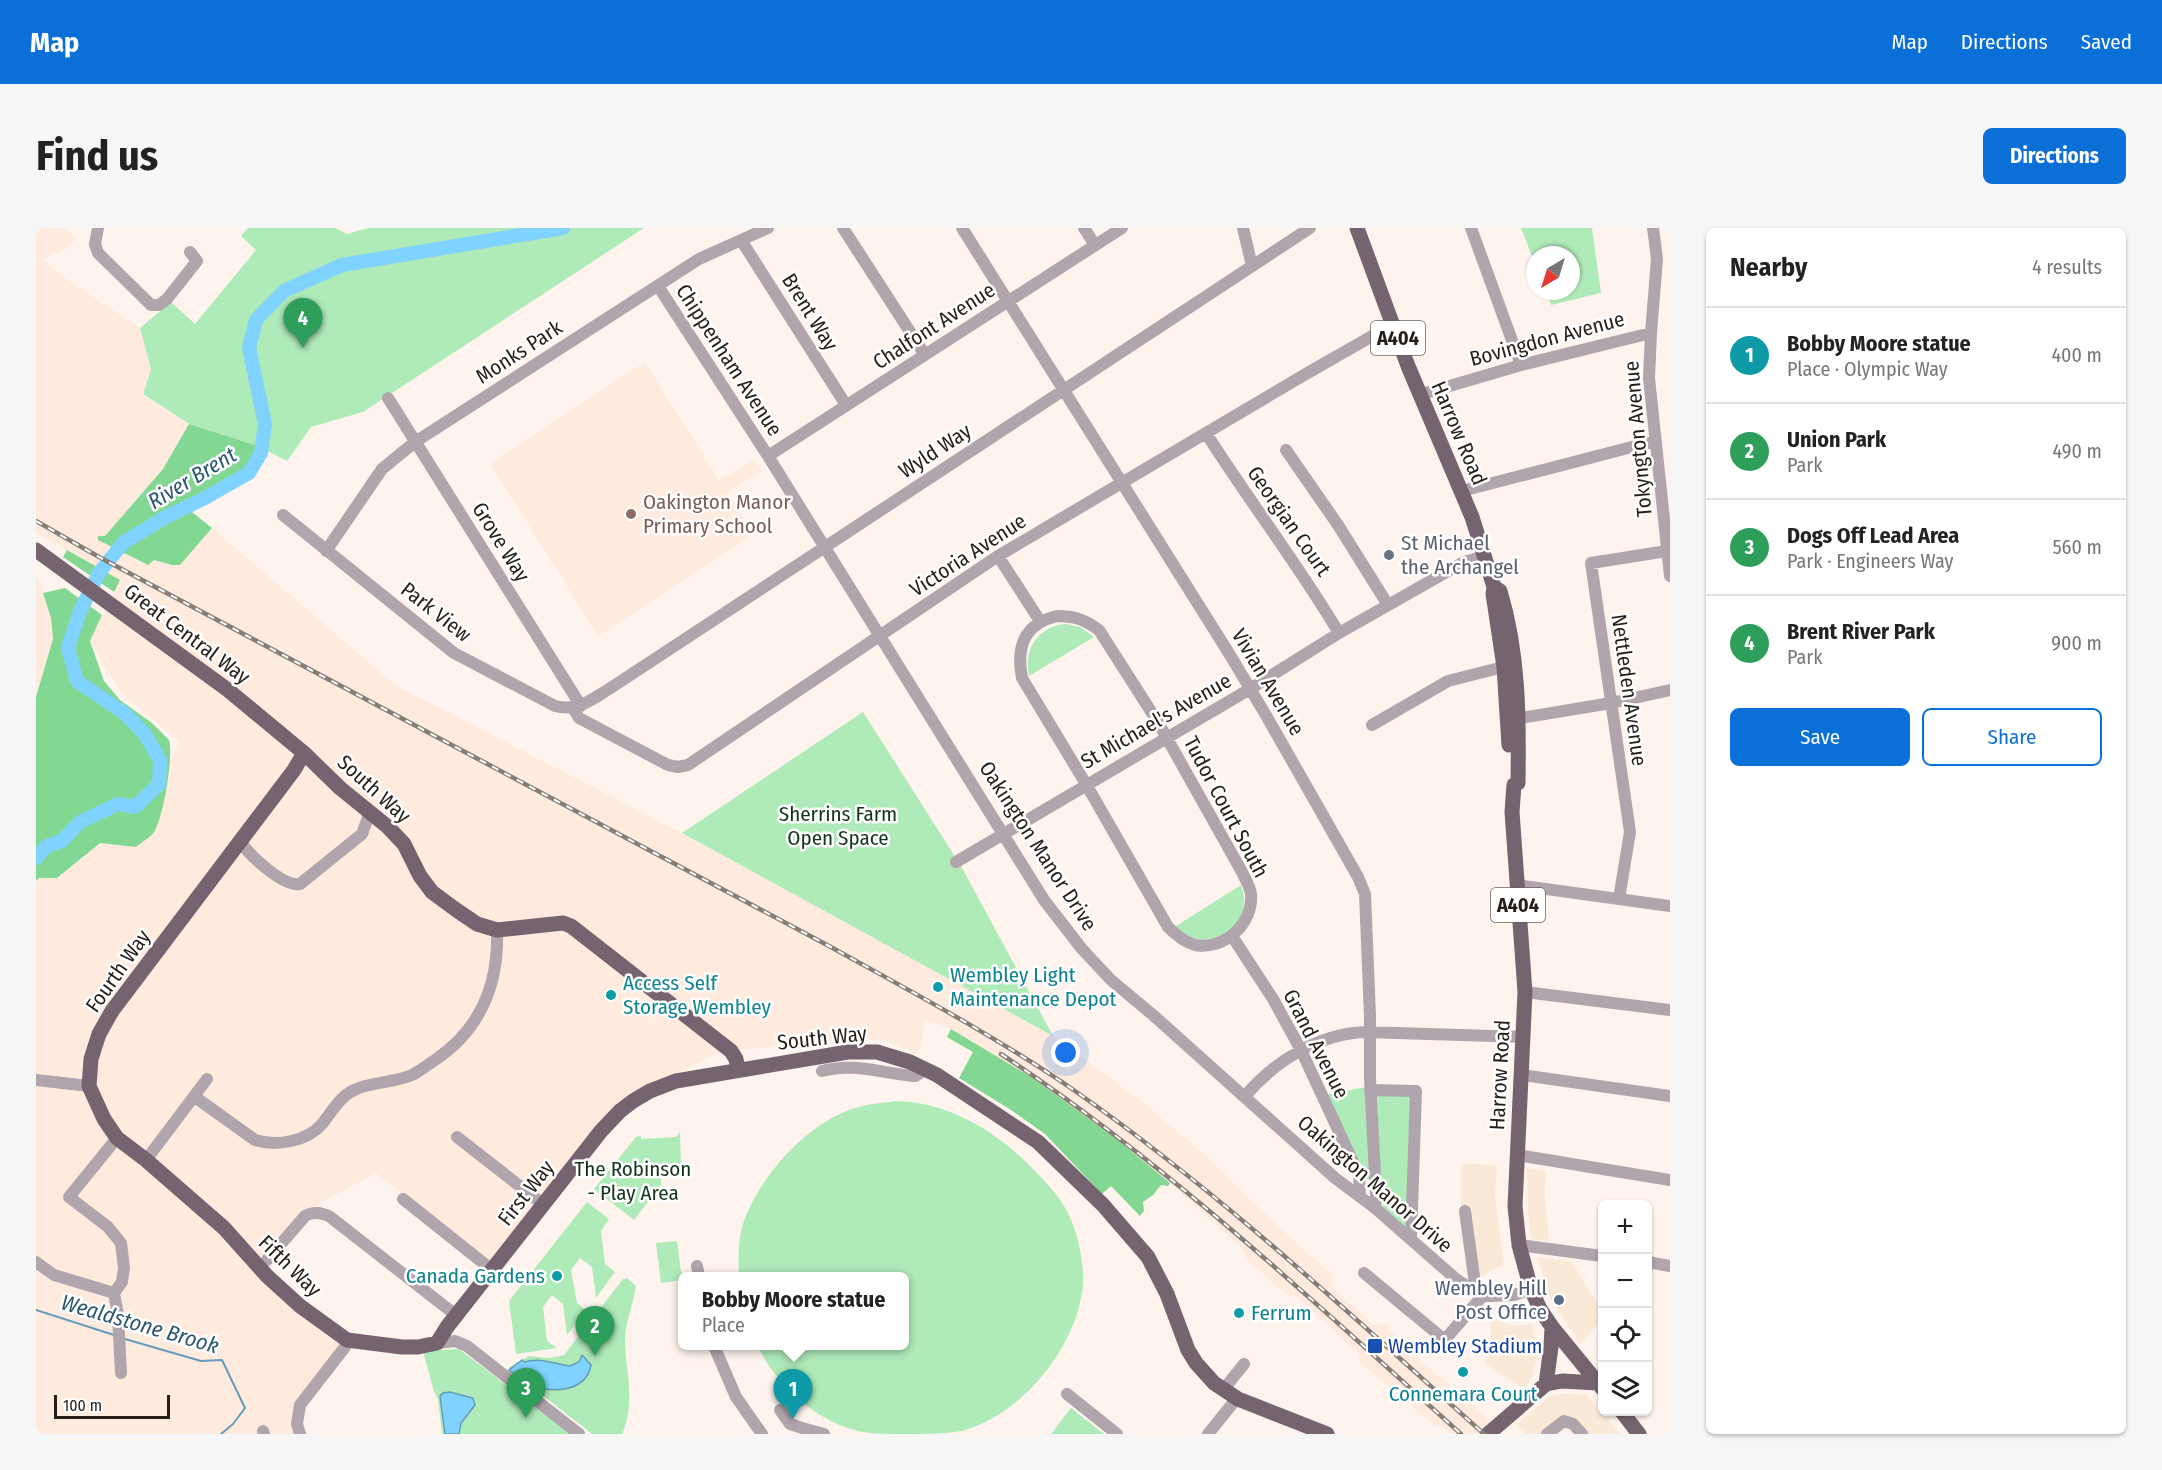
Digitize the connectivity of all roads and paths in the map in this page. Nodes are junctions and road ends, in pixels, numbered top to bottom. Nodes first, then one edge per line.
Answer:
1 (98, 228) edge
2 (768, 228) edge
3 (843, 228) edge
4 (962, 228) edge
5 (1084, 228) edge
6 (1122, 228) edge
7 (1243, 228) edge
8 (1310, 228) edge
9 (1357, 228) edge
10 (1471, 228) edge
11 (1653, 228) edge
12 (741, 240) junction
13 (1095, 245) junction
14 (194, 255) dead end
15 (1252, 266) junction
16 (658, 286) junction
17 (1007, 302) junction
18 (1394, 327) junction
19 (1651, 333) junction
20 (926, 355) junction
21 (1521, 365) junction
22 (1063, 391) junction
23 (1419, 395) junction
24 (388, 398) dead end
25 (846, 405) junction
26 (1206, 433) junction
27 (1655, 441) junction
28 (415, 442) junction
29 (1286, 450) dead end
30 (768, 456) junction
31 (1121, 483) junction
32 (1462, 491) junction
33 (283, 515) dead end
34 (825, 547) junction
35 (36, 550) edge
36 (326, 551) junction
37 (1667, 551) junction
38 (998, 556) junction
39 (1485, 556) junction
40 (1670, 576) edge
41 (1388, 605) junction
42 (1040, 621) junction
43 (1339, 633) junction
44 (880, 636) junction
45 (1510, 666) junction
46 (1250, 689) junction
47 (1670, 690) edge
48 (1611, 703) junction
49 (577, 707) junction
50 (1513, 719) junction
51 (1372, 725) dead end
52 (1166, 738) junction
53 (306, 755) junction
54 (294, 770) joint
55 (1086, 784) junction
56 (370, 812) junction
57 (1004, 832) junction
58 (240, 841) junction
59 (956, 862) dead end
60 (1517, 885) junction
61 (1618, 899) junction
62 (1670, 906) edge
63 (497, 930) junction
64 (1232, 936) junction
65 (1525, 992) junction
66 (1670, 1010) edge
67 (1371, 1032) junction
68 (1524, 1037) junction
69 (1301, 1050) junction
70 (923, 1068) junction
71 (738, 1069) junction
72 (822, 1071) dead end
73 (1522, 1075) junction
74 (207, 1078) dead end
75 (36, 1080) edge
76 (89, 1086) junction
77 (1370, 1090) junction
78 (195, 1096) junction
79 (1245, 1096) junction
80 (1670, 1096) edge
81 (457, 1137) dead end
82 (117, 1138) junction
83 (1517, 1155) junction
84 (146, 1160) junction
85 (1359, 1175) junction
86 (1670, 1180) edge
87 (1375, 1183) junction
88 (1360, 1196) junction
89 (403, 1199) dead end
90 (544, 1205) junction
91 (1375, 1208) junction
92 (1465, 1211) dead end
93 (1411, 1239) junction
94 (1519, 1245) junction
95 (1598, 1255) edge
96 (267, 1260) dead end
97 (36, 1262) edge
98 (1652, 1263) edge
99 (1670, 1266) edge
100 (492, 1270) junction
101 (1364, 1273) dead end
102 (1478, 1289) junction
103 (1531, 1289) junction
104 (114, 1293) junction
105 (456, 1317) junction
106 (1552, 1327) junction
107 (347, 1340) junction
108 (437, 1342) junction
109 (466, 1346) junction
110 (716, 1350) edge
111 (1244, 1365) dead end
112 (121, 1373) dead end
113 (1598, 1383) edge
114 (1545, 1384) junction
115 (1598, 1385) edge
116 (1223, 1390) junction
117 (1067, 1394) dead end
118 (1233, 1403) dead end
119 (780, 1410) dead end
120 (1625, 1416) edge
121 (790, 1424) junction
122 (808, 1430) dead end
123 (1493, 1430) edge
124 (1116, 1433) edge
125 (300, 1434) edge
126 (579, 1434) edge
127 (762, 1434) edge
128 (824, 1434) edge
129 (1208, 1434) edge
130 (1327, 1434) edge
131 (1546, 1434) edge
132 (1582, 1434) edge
133 (1640, 1434) edge

1 - 14 street
2 - 12 street, Monks Park
3 - 20 street
4 - 17 street, Vivian Avenue
5 - 13 street
6 - 13 street, Chalfont Avenue
7 - 15 street
8 - 15 street, Wyld Way
9 - 18 main road, Harrow Road / A404
10 - 21 street
11 - 19 street, Tokyngton Avenue
12 - 16 street, Monks Park
12 - 25 street, Brent Way
13 - 17 street, Chalfont Avenue
15 - 22 street, Wyld Way
16 - 28 street, Monks Park
16 - 30 street, Chippenham Avenue
17 - 20 street, Chalfont Avenue
17 - 22 street, Vivian Avenue
18 - 23 main road, Harrow Road / A404
18 - 26 street, Victoria Avenue
19 - 21 street, Bovingdon Avenue
19 - 27 street, Tokyngton Avenue
20 - 25 street, Chalfont Avenue
21 - 23 street, Bovingdon Avenue
22 - 31 street, Vivian Avenue
22 - 34 street, Wyld Way
23 - 32 main road, Harrow Road / A404
24 - 28 street, Grove Way
25 - 30 street, Chalfont Avenue
26 - 31 street, Victoria Avenue
26 - 43 street, Georgian Court
27 - 32 street
27 - 37 street, Tokyngton Avenue
28 - 36 street, Monks Park
28 - 49 street, Grove Way
29 - 41 street
30 - 34 street, Oakington Manor Drive
31 - 38 street, Victoria Avenue
31 - 46 street, Vivian Avenue
32 - 39 main road, Harrow Road / A404
33 - 36 street, Park View
34 - 44 street, Oakington Manor Drive
34 - 49 street, Wyld Way
35 - 53 main road, Great Central Way
36 - 49 street, Park View
37 - 40 street, Tokyngton Avenue
37 - 48 street, Nettleden Avenue
38 - 42 street
38 - 44 street, Victoria Avenue
39 - 41 street, St Michael's Avenue
39 - 45 main road, Harrow Road / A404
41 - 43 street, St Michael's Avenue
42 - 52 street, Tudor Court South
42 - 55 street
43 - 46 street, St Michael's Avenue
44 - 49 street, Victoria Avenue
44 - 57 street, Oakington Manor Drive
45 - 50 main road, Harrow Road / A404
45 - 51 street
46 - 52 street, St Michael's Avenue
46 - 67 street, Vivian Avenue
47 - 48 street
48 - 50 street
48 - 61 street, Nettleden Avenue
50 - 60 main road, Harrow Road / A404
52 - 55 street, St Michael's Avenue
52 - 64 street, Tudor Court South
53 - 54 main road, South Way
53 - 56 main road, South Way
54 - 58 main road, Fourth Way
55 - 57 street, St Michael's Avenue
55 - 64 street
56 - 58 street
56 - 63 main road, South Way
57 - 59 street, St Michael's Avenue
57 - 79 street, Oakington Manor Drive
58 - 76 main road, Fourth Way
60 - 61 street
60 - 65 main road, Harrow Road / A404
61 - 62 street
63 - 71 main road, South Way
63 - 78 street
64 - 69 street, Grand Avenue
65 - 66 street
65 - 68 main road, Harrow Road / A404
67 - 68 street
67 - 69 street
67 - 77 street, Vivian Avenue
68 - 73 main road, Harrow Road / A404
69 - 79 street
69 - 85 street, Grand Avenue
70 - 71 main road, South Way
70 - 72 street
70 - 116 main road, South Way
71 - 90 main road, First Way
73 - 80 street
73 - 83 main road, Harrow Road / A404
74 - 78 street
75 - 76 street
76 - 82 main road, Fourth Way
77 - 87 street, Vivian Avenue
77 - 93 street
78 - 84 street
79 - 88 street, Oakington Manor Drive
81 - 90 street
82 - 84 main road, Fifth Way
82 - 104 street
83 - 86 street
83 - 94 main road, Harrow Road / A404
84 - 107 main road, Fifth Way
85 - 87 street
85 - 88 street, Grand Avenue
87 - 91 street, Vivian Avenue
88 - 91 street, Oakington Manor Drive
89 - 100 street
90 - 100 main road, First Way
91 - 93 street, Oakington Manor Drive
92 - 102 street
93 - 102 street, Oakington Manor Drive
94 - 95 street
94 - 103 main road, Harrow Road / A404
96 - 105 street
97 - 104 street
98 - 99 street
100 - 105 main road, First Way
101 - 102 street
102 - 103 street
103 - 106 main road, Harrow Road / A404
104 - 112 street
105 - 108 main road
105 - 109 street
106 - 113 main road, Harrow Road / A404
106 - 114 main road
107 - 108 main road, Fifth Way
107 - 125 street
108 - 109 street
109 - 126 street
110 - 127 street
111 - 116 street
114 - 115 main road
114 - 123 main road
116 - 130 main road, South Way
117 - 124 street
118 - 129 street
119 - 121 street
120 - 133 main road
121 - 122 street
121 - 128 street
131 - 132 street

